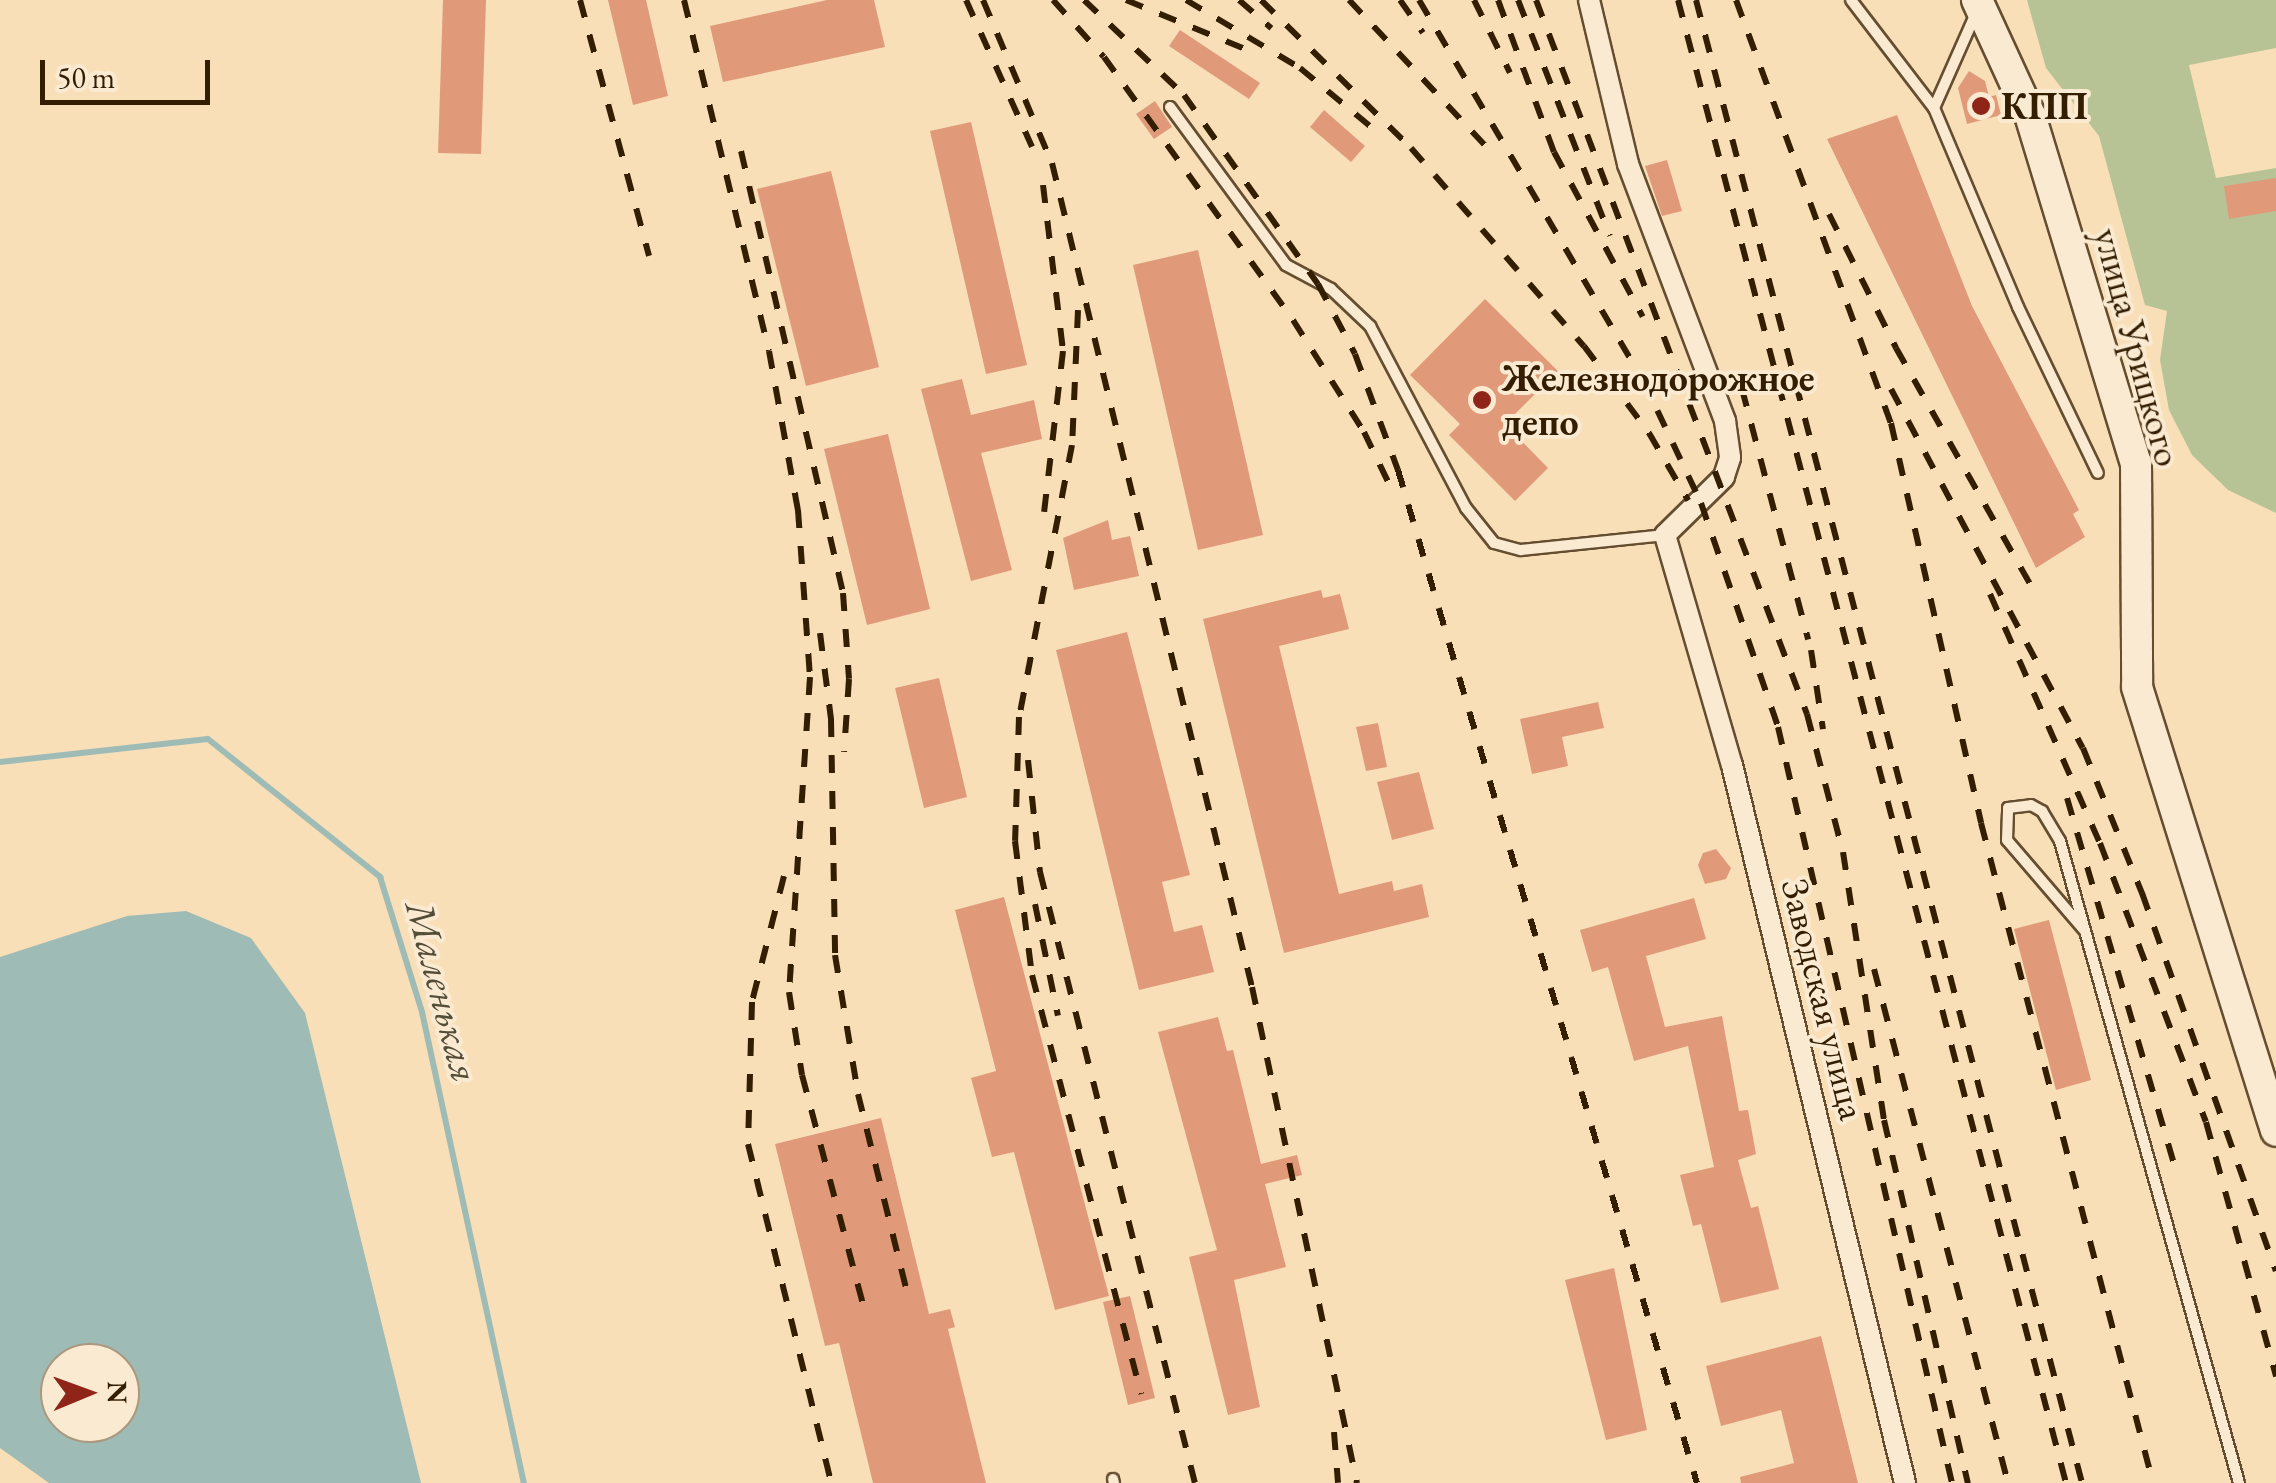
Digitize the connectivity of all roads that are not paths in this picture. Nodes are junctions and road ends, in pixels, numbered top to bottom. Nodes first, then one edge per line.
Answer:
1 (1589, 0) edge
2 (1851, 0) edge
3 (1978, 3) edge
4 (1170, 107) dead end
5 (1934, 108) junction
6 (2098, 473) dead end
7 (1665, 535) junction
8 (2085, 931) junction
9 (2276, 1131) edge
10 (1905, 1483) edge
11 (2239, 1483) edge

1 - 7 street
2 - 5 lane
3 - 5 lane
3 - 9 street, улица Урицкого
4 - 7 lane
5 - 6 lane
7 - 10 street, Заводская улица
8 - 8 lane
8 - 11 lane

